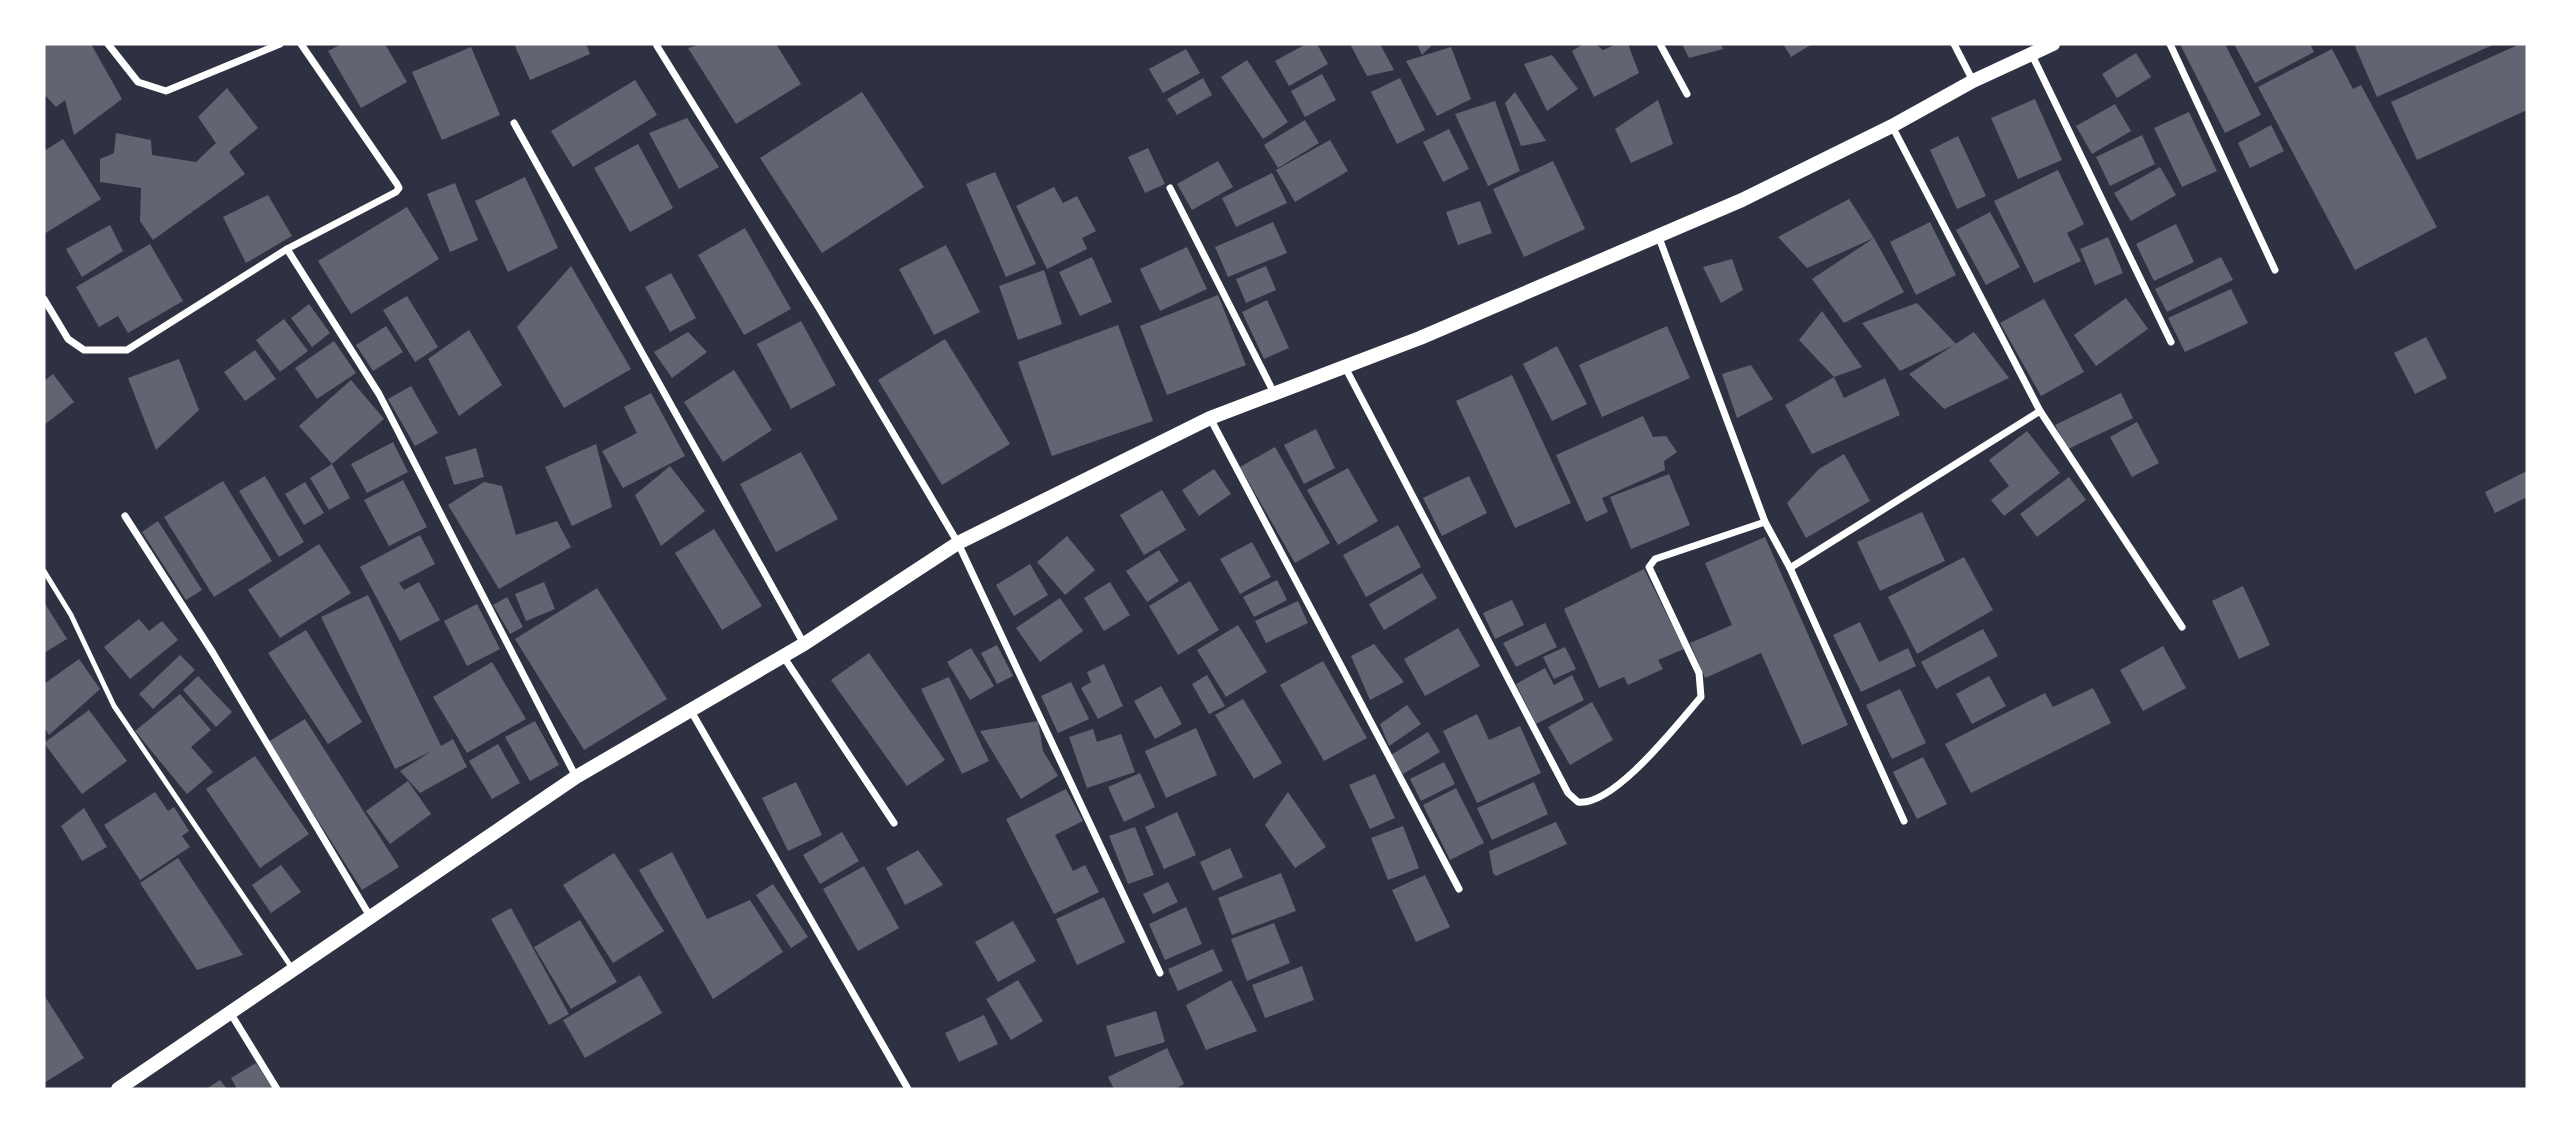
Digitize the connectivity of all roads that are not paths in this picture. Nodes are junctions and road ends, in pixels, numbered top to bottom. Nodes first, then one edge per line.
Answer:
1 (108, 44) edge
2 (280, 44) edge
3 (301, 44) edge
4 (1660, 44) edge
5 (1954, 44) edge
6 (2053, 44) edge
7 (2170, 44) edge
8 (657, 46) dead end
9 (2032, 55) junction
10 (1973, 81) junction
11 (1687, 94) dead end
12 (514, 123) dead end
13 (1892, 126) junction
14 (1170, 188) dead end
15 (1658, 235) junction
16 (287, 249) junction
17 (2275, 270) dead end
18 (44, 299) edge
19 (2171, 342) dead end
20 (1345, 367) junction
21 (1274, 393) junction
22 (2040, 411) junction
23 (1210, 418) junction
24 (125, 516) dead end
25 (1765, 522) junction
26 (958, 543) junction
27 (1790, 568) junction
28 (44, 571) edge
29 (2182, 627) dead end
30 (804, 643) junction
31 (783, 655) junction
32 (691, 710) junction
33 (576, 777) junction
34 (1904, 821) dead end
35 (894, 823) dead end
36 (1459, 889) dead end
37 (372, 918) junction
38 (293, 971) junction
39 (1160, 973) dead end
40 (231, 1014) junction
41 (118, 1089) edge
42 (277, 1089) edge
43 (908, 1089) edge

1 - 2 street
3 - 16 street
4 - 11 street
5 - 10 street
6 - 9 main road
7 - 17 street
8 - 26 street
9 - 10 main road
9 - 19 street
10 - 13 main road
12 - 30 street
13 - 15 main road
13 - 22 street
14 - 21 street
15 - 20 main road
15 - 25 street
16 - 18 street
16 - 33 street
20 - 21 main road
20 - 25 street
21 - 23 main road
22 - 27 street
22 - 29 street
23 - 26 main road
23 - 36 street
24 - 37 street
25 - 27 street
26 - 30 main road
26 - 39 street
27 - 34 street
28 - 38 lane
30 - 31 main road
31 - 32 main road
31 - 35 street
32 - 33 main road
32 - 43 street
33 - 37 main road
37 - 38 main road
38 - 40 main road
40 - 41 main road
40 - 42 street

